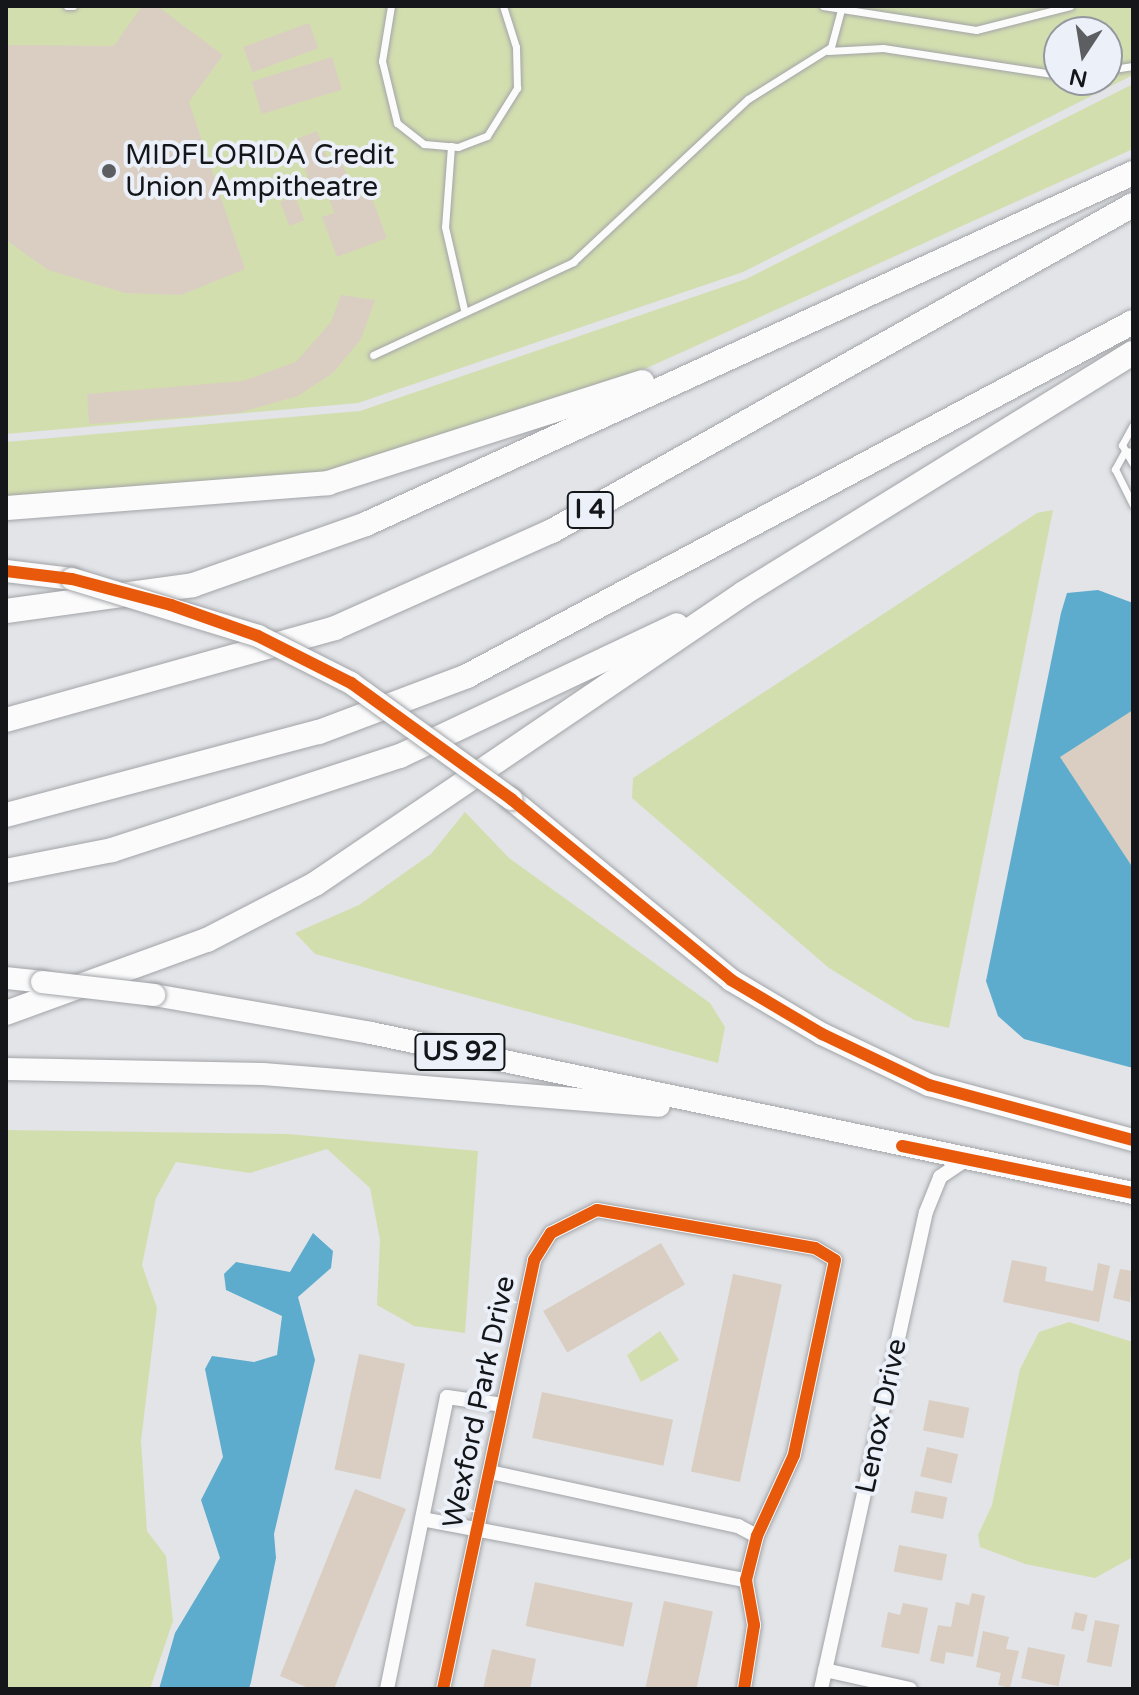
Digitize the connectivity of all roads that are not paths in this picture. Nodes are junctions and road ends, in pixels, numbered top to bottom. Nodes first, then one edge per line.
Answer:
1 (67, 6) edge
2 (73, 6) edge
3 (391, 6) edge
4 (503, 6) edge
5 (823, 6) edge
6 (1070, 6) edge
7 (842, 8) edge
8 (824, 52) junction
9 (1043, 73) edge
10 (451, 146) junction
11 (1133, 173) edge
12 (1133, 205) edge
13 (464, 309) junction
14 (1133, 322) edge
15 (773, 338) junction
16 (1133, 353) edge
17 (373, 355) dead end
18 (1133, 425) edge
19 (1129, 452) edge
20 (1133, 464) edge
21 (1133, 505) edge
22 (6, 508) edge
23 (6, 571) edge
24 (744, 593) junction
25 (6, 611) edge
26 (6, 720) edge
27 (6, 815) edge
28 (6, 871) edge
29 (6, 978) edge
30 (6, 1013) edge
31 (6, 1069) edge
32 (764, 1115) junction
33 (1133, 1140) edge
34 (967, 1159) junction
35 (1133, 1193) edge
36 (503, 1405) junction
37 (490, 1472) junction
38 (422, 1519) junction
39 (476, 1530) junction
40 (757, 1536) junction
41 (746, 1580) junction
42 (825, 1670) junction
43 (387, 1689) edge
44 (443, 1689) edge
45 (744, 1689) edge
46 (821, 1689) edge
47 (910, 1689) edge

1 - 2 lane
3 - 10 lane
4 - 10 lane
5 - 7 lane
6 - 7 lane
7 - 8 lane
8 - 9 lane
8 - 13 lane
10 - 13 lane
11 - 15 highway
12 - 26 highway, I 4
13 - 17 lane
14 - 27 highway
15 - 22 highway
15 - 25 highway
16 - 24 highway
18 - 19 lane
19 - 20 lane
19 - 21 lane
23 - 33 main road, bridge
24 - 28 highway
24 - 30 highway
29 - 32 main road, US 92, bridge
31 - 32 main road
32 - 34 main road, US 92
34 - 35 main road, US 92
34 - 42 street, Lenox Drive
36 - 37 street, Wexford Park Drive
36 - 38 street
36 - 40 street, Wexford Park Drive
37 - 39 street, Wexford Park Drive
37 - 40 street
38 - 39 street
38 - 43 street
39 - 41 street
39 - 44 street, Wexford Park Drive
40 - 41 street
41 - 45 street
42 - 46 street, Lenox Drive
42 - 47 street

